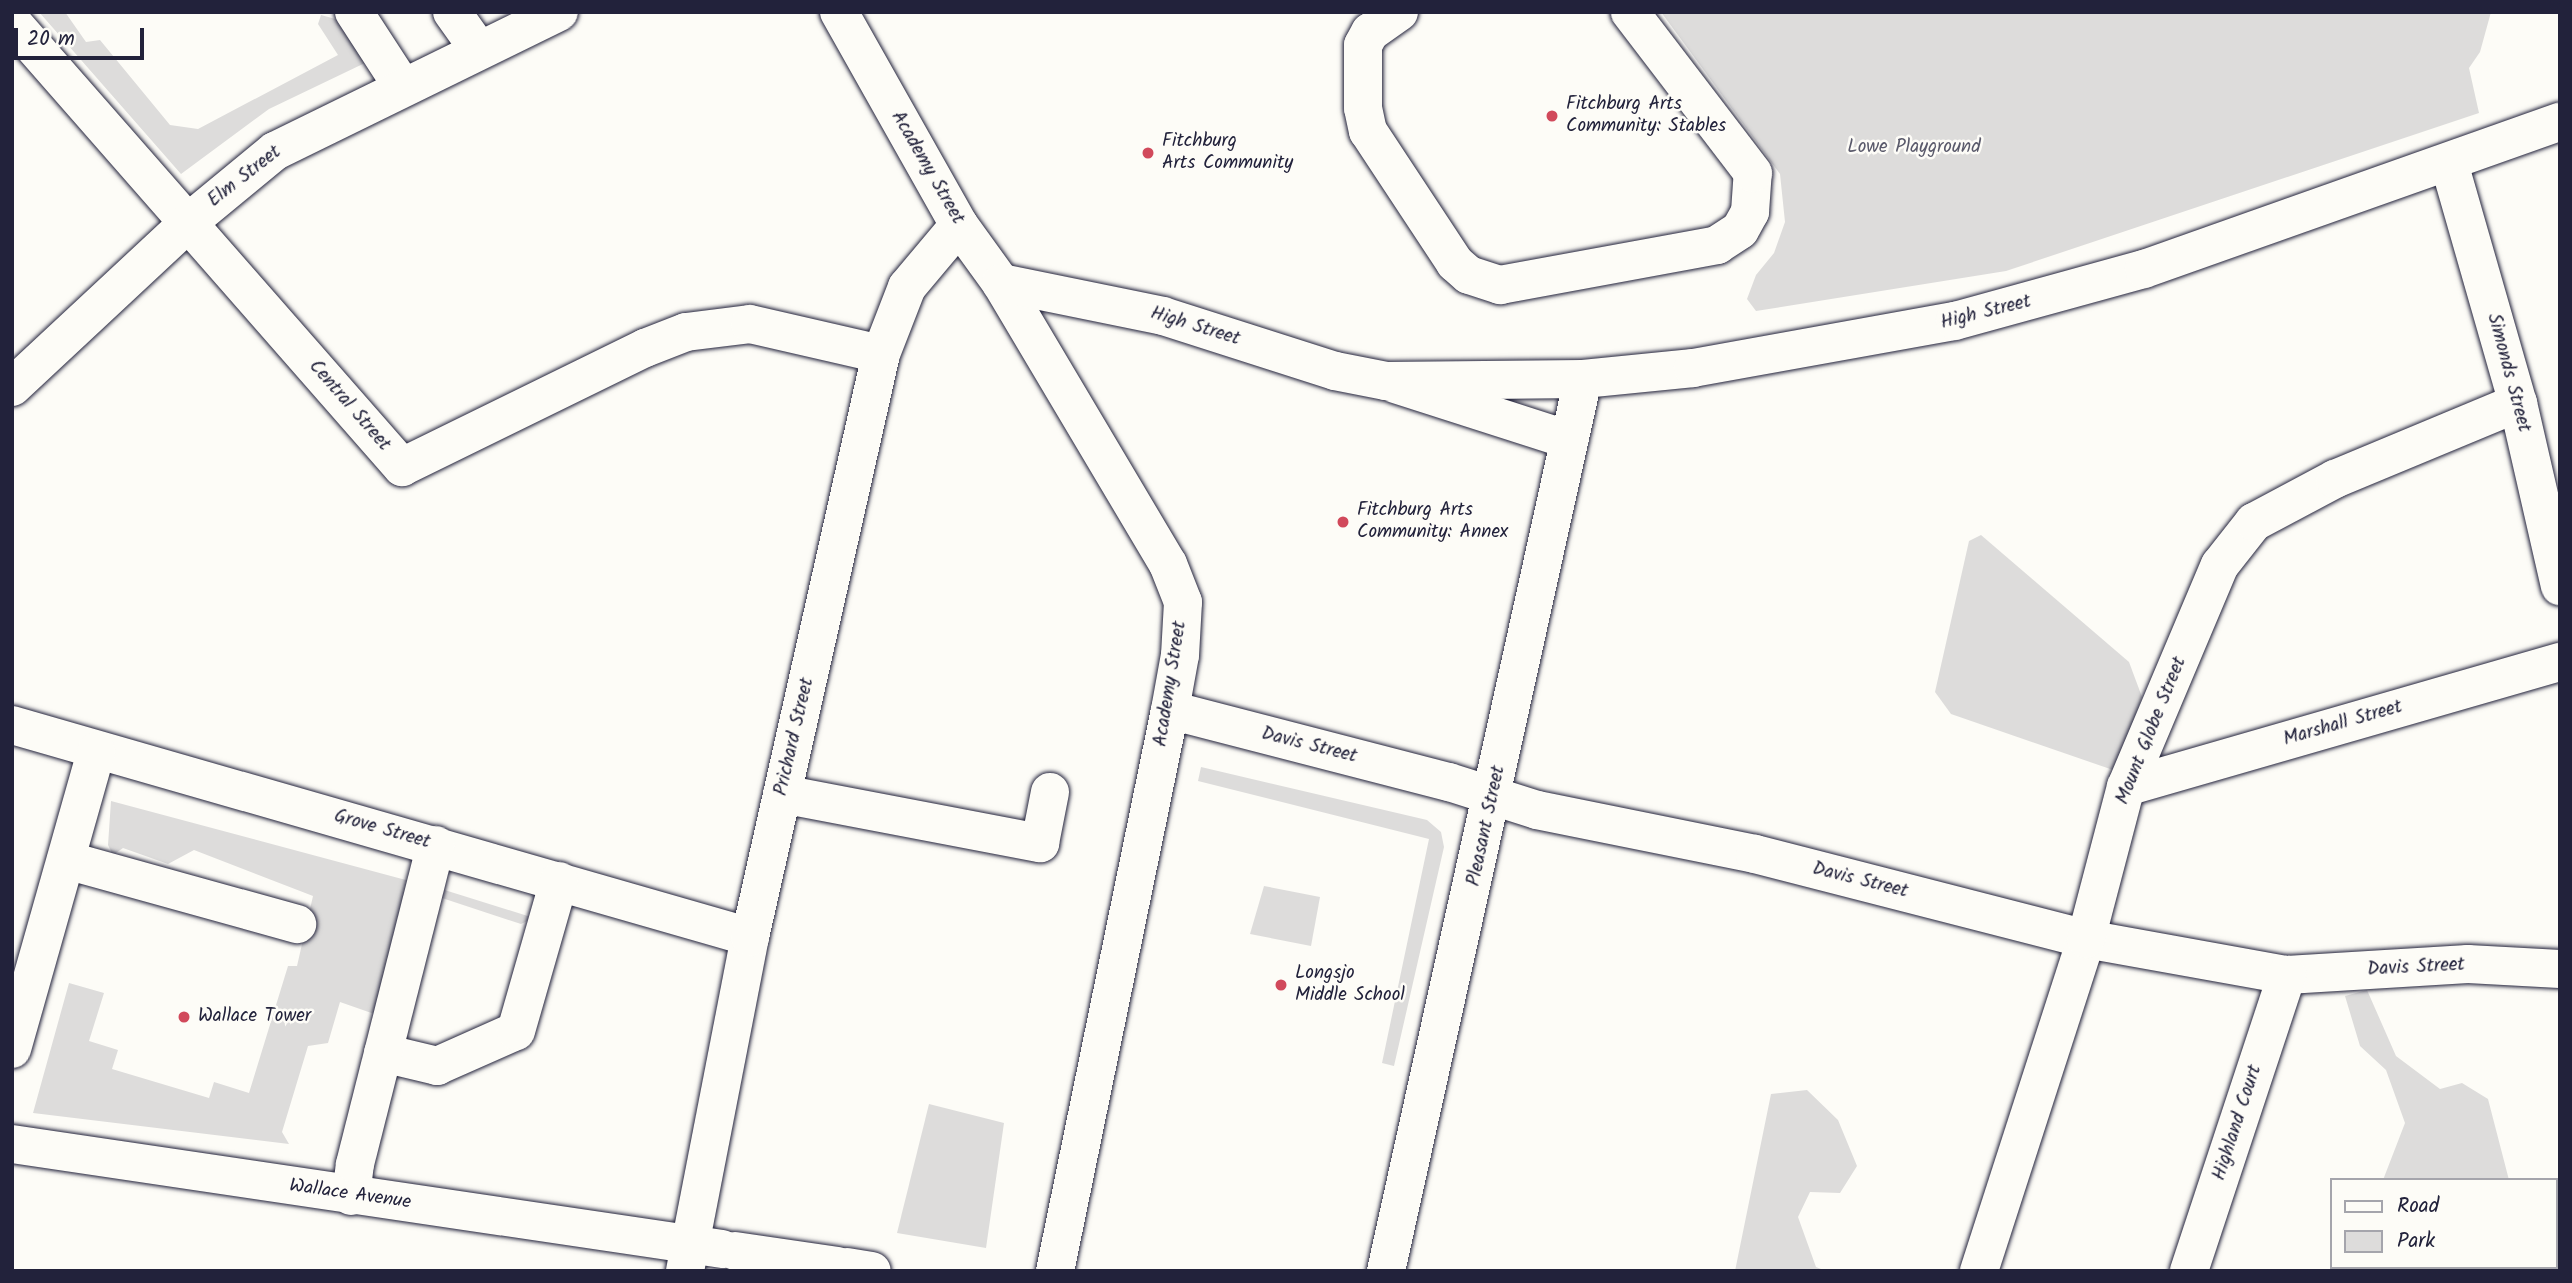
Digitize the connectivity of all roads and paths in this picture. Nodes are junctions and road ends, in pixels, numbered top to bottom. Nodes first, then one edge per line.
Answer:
1 (354, 12) edge
2 (452, 12) edge
3 (559, 12) edge
4 (839, 12) edge
5 (1399, 12) edge
6 (1630, 12) edge
7 (16, 33) edge
8 (479, 50) junction
9 (402, 86) junction
10 (2560, 122) edge
11 (2449, 163) junction
12 (190, 221) junction
13 (959, 225) junction
14 (1001, 284) junction
15 (881, 354) junction
16 (1583, 379) junction
17 (1386, 381) junction
18 (12, 387) edge
19 (2518, 403) junction
20 (1569, 440) junction
21 (2560, 586) edge
22 (2560, 662) edge
23 (1170, 710) junction
24 (12, 725) edge
25 (96, 752) junction
26 (2126, 786) junction
27 (1050, 792) dead end
28 (782, 794) junction
29 (1494, 797) junction
30 (436, 845) junction
31 (66, 860) junction
32 (559, 881) junction
33 (297, 924) dead end
34 (750, 937) junction
35 (2086, 939) junction
36 (2560, 969) edge
37 (2287, 975) junction
38 (12, 1049) edge
39 (383, 1053) junction
40 (12, 1144) edge
41 (351, 1196) junction
42 (708, 1254) edge
43 (852, 1268) edge
44 (1055, 1271) edge
45 (1386, 1271) edge
46 (1979, 1271) edge
47 (2189, 1271) edge

1 - 9 street
2 - 8 street
3 - 8 street, Elm Street
4 - 13 street, Academy Street
5 - 6 street
7 - 12 street, Central Street
8 - 9 street, Elm Street
9 - 12 street, Elm Street
10 - 11 street, High Street
11 - 16 street, High Street
11 - 19 street, Simonds Street
12 - 15 street, Central Street
12 - 18 street, Elm Street
13 - 14 street, Academy Street
13 - 15 street, Prichard Street
14 - 17 street, High Street
14 - 23 street, Academy Street
15 - 28 street, Prichard Street
16 - 17 street, High Street
16 - 20 street, Pleasant Street
17 - 20 street, High Street
19 - 21 street, Simonds Street
19 - 26 street, Mount Globe Street
20 - 29 street, Pleasant Street
22 - 26 street, Marshall Street
23 - 29 street, Davis Street
23 - 44 street, Academy Street
24 - 25 street, Grove Street
25 - 30 street, Grove Street
25 - 31 street
26 - 35 street, Mount Globe Street
27 - 28 street
28 - 34 street, Prichard Street
29 - 35 street, Davis Street
29 - 45 street, Pleasant Street
30 - 32 street, Grove Street
30 - 39 street
31 - 33 street
31 - 38 street
32 - 34 street, Grove Street
32 - 39 street
34 - 42 street, Prichard Street
35 - 37 street, Davis Street
35 - 46 street, Mount Globe Street
36 - 37 street, Davis Street
37 - 47 street, Highland Court
39 - 41 street
40 - 41 street, Wallace Avenue
41 - 42 street, Wallace Avenue
42 - 43 street, Wallace Avenue

